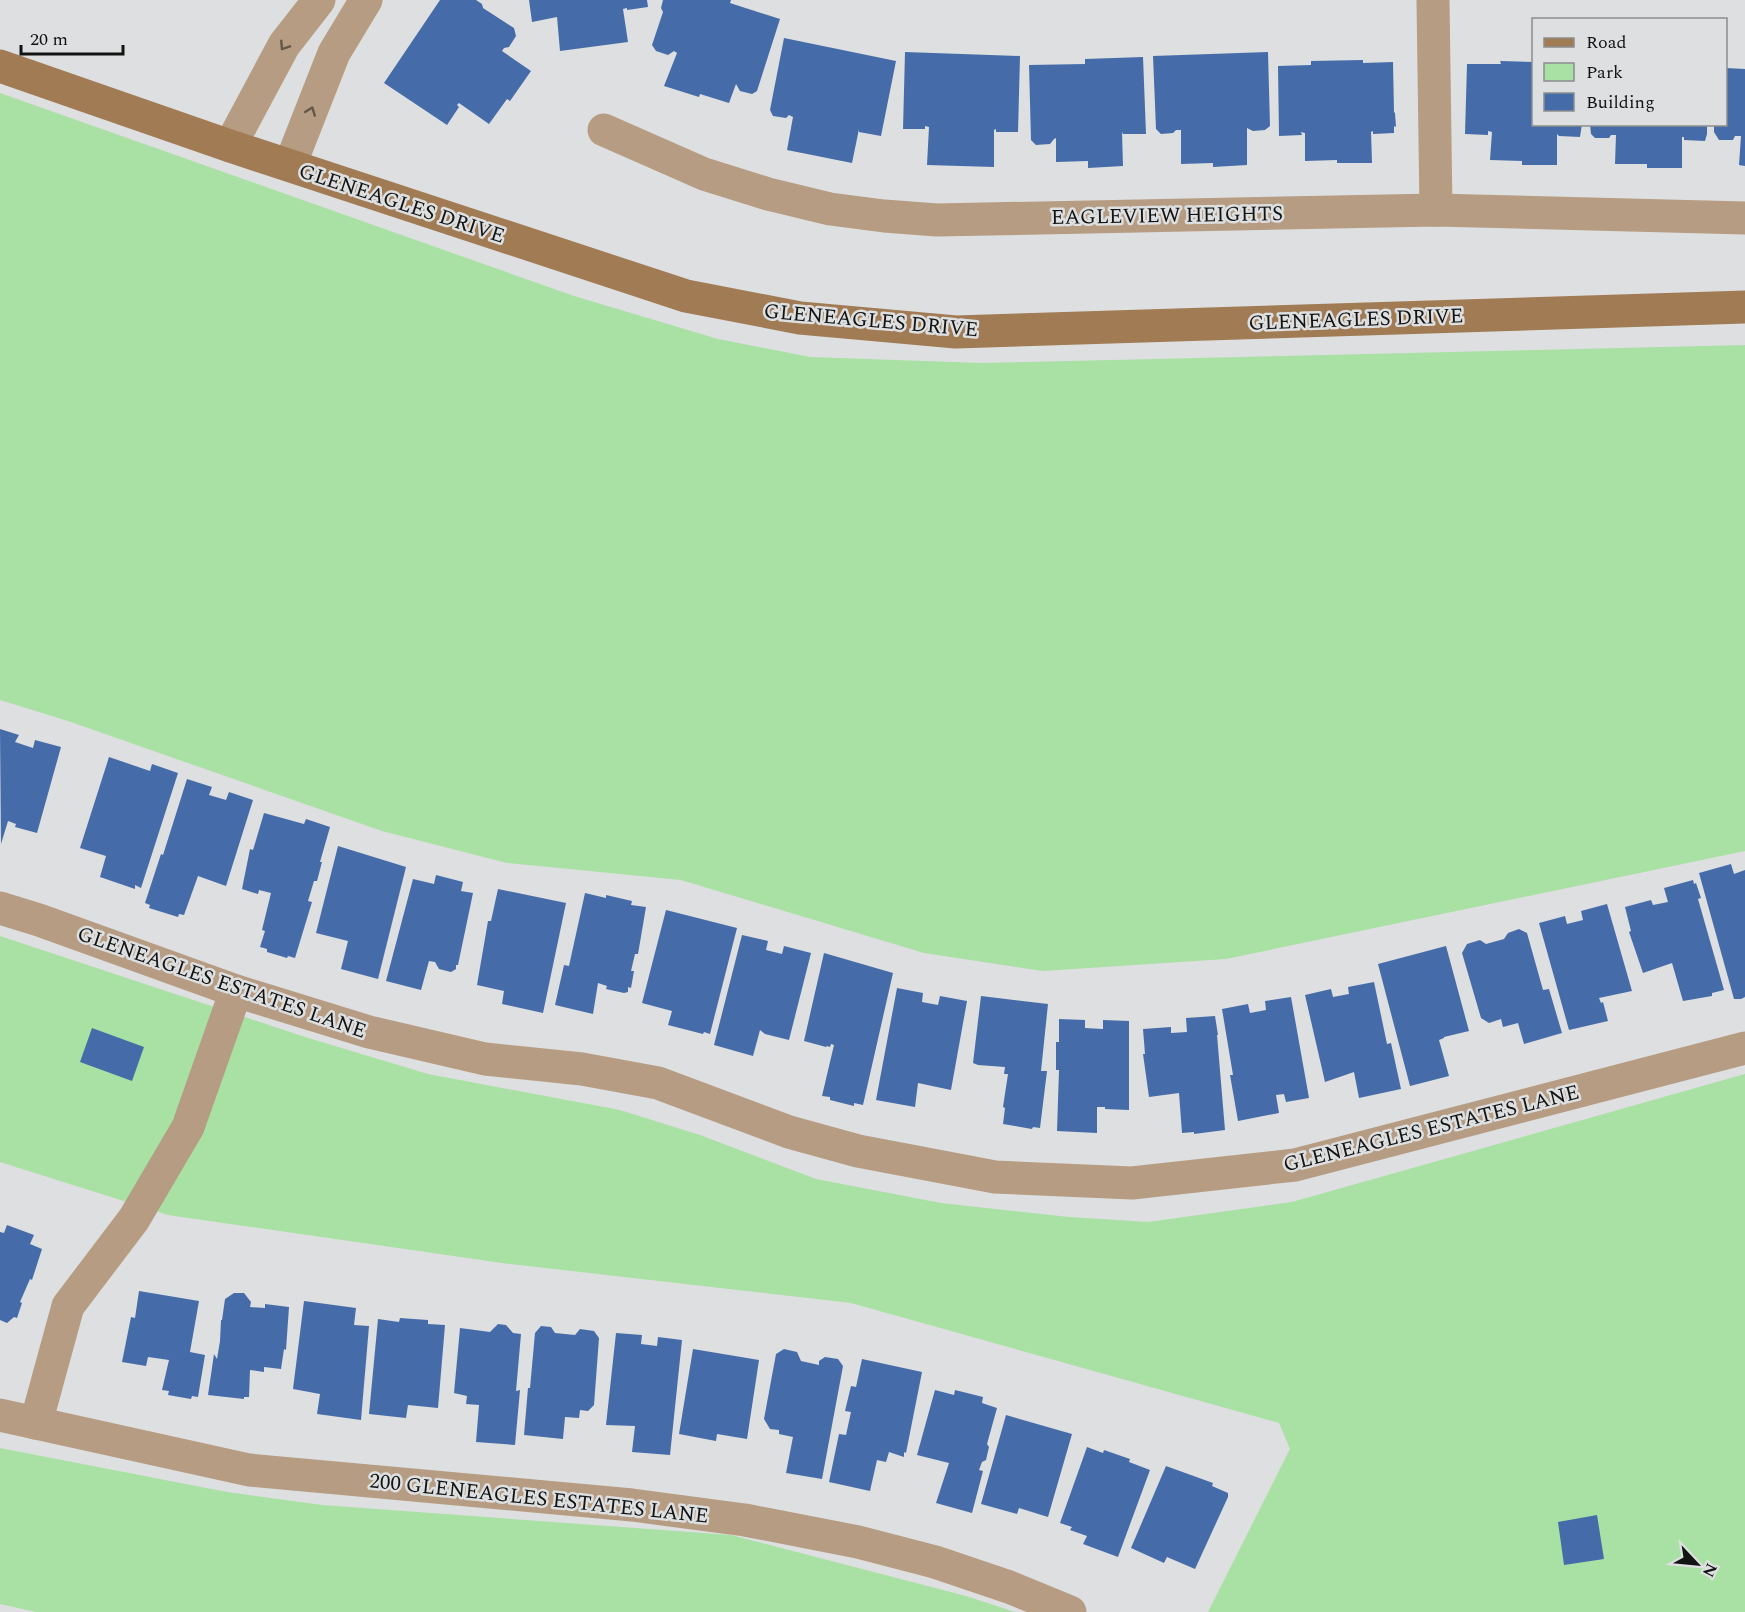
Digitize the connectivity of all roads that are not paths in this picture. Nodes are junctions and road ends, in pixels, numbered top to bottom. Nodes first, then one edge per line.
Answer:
1 (319, 0) edge
2 (366, 0) edge
3 (1433, 0) edge
4 (0, 66) edge
5 (604, 130) dead end
6 (230, 146) junction
7 (290, 165) junction
8 (1436, 210) junction
9 (1745, 218) edge
10 (1745, 307) edge
11 (0, 908) edge
12 (236, 991) junction
13 (1745, 1048) edge
14 (0, 1415) edge
15 (36, 1423) junction
16 (1070, 1612) edge

1 -> 6 street
7 -> 2 street
3 - 8 street
4 - 6 street, GLENEAGLES DRIVE
5 - 8 street, EAGLEVIEW HEIGHTS
6 - 7 street, GLENEAGLES DRIVE
7 - 10 street, GLENEAGLES DRIVE
8 - 9 street, EAGLEVIEW HEIGHTS
11 - 12 street, GLENEAGLES ESTATES LANE
12 - 13 street, GLENEAGLES ESTATES LANE
12 - 15 street
14 - 15 street, 200 GLENEAGLES ESTATES LANE
15 - 16 street, 200 GLENEAGLES ESTATES LANE

